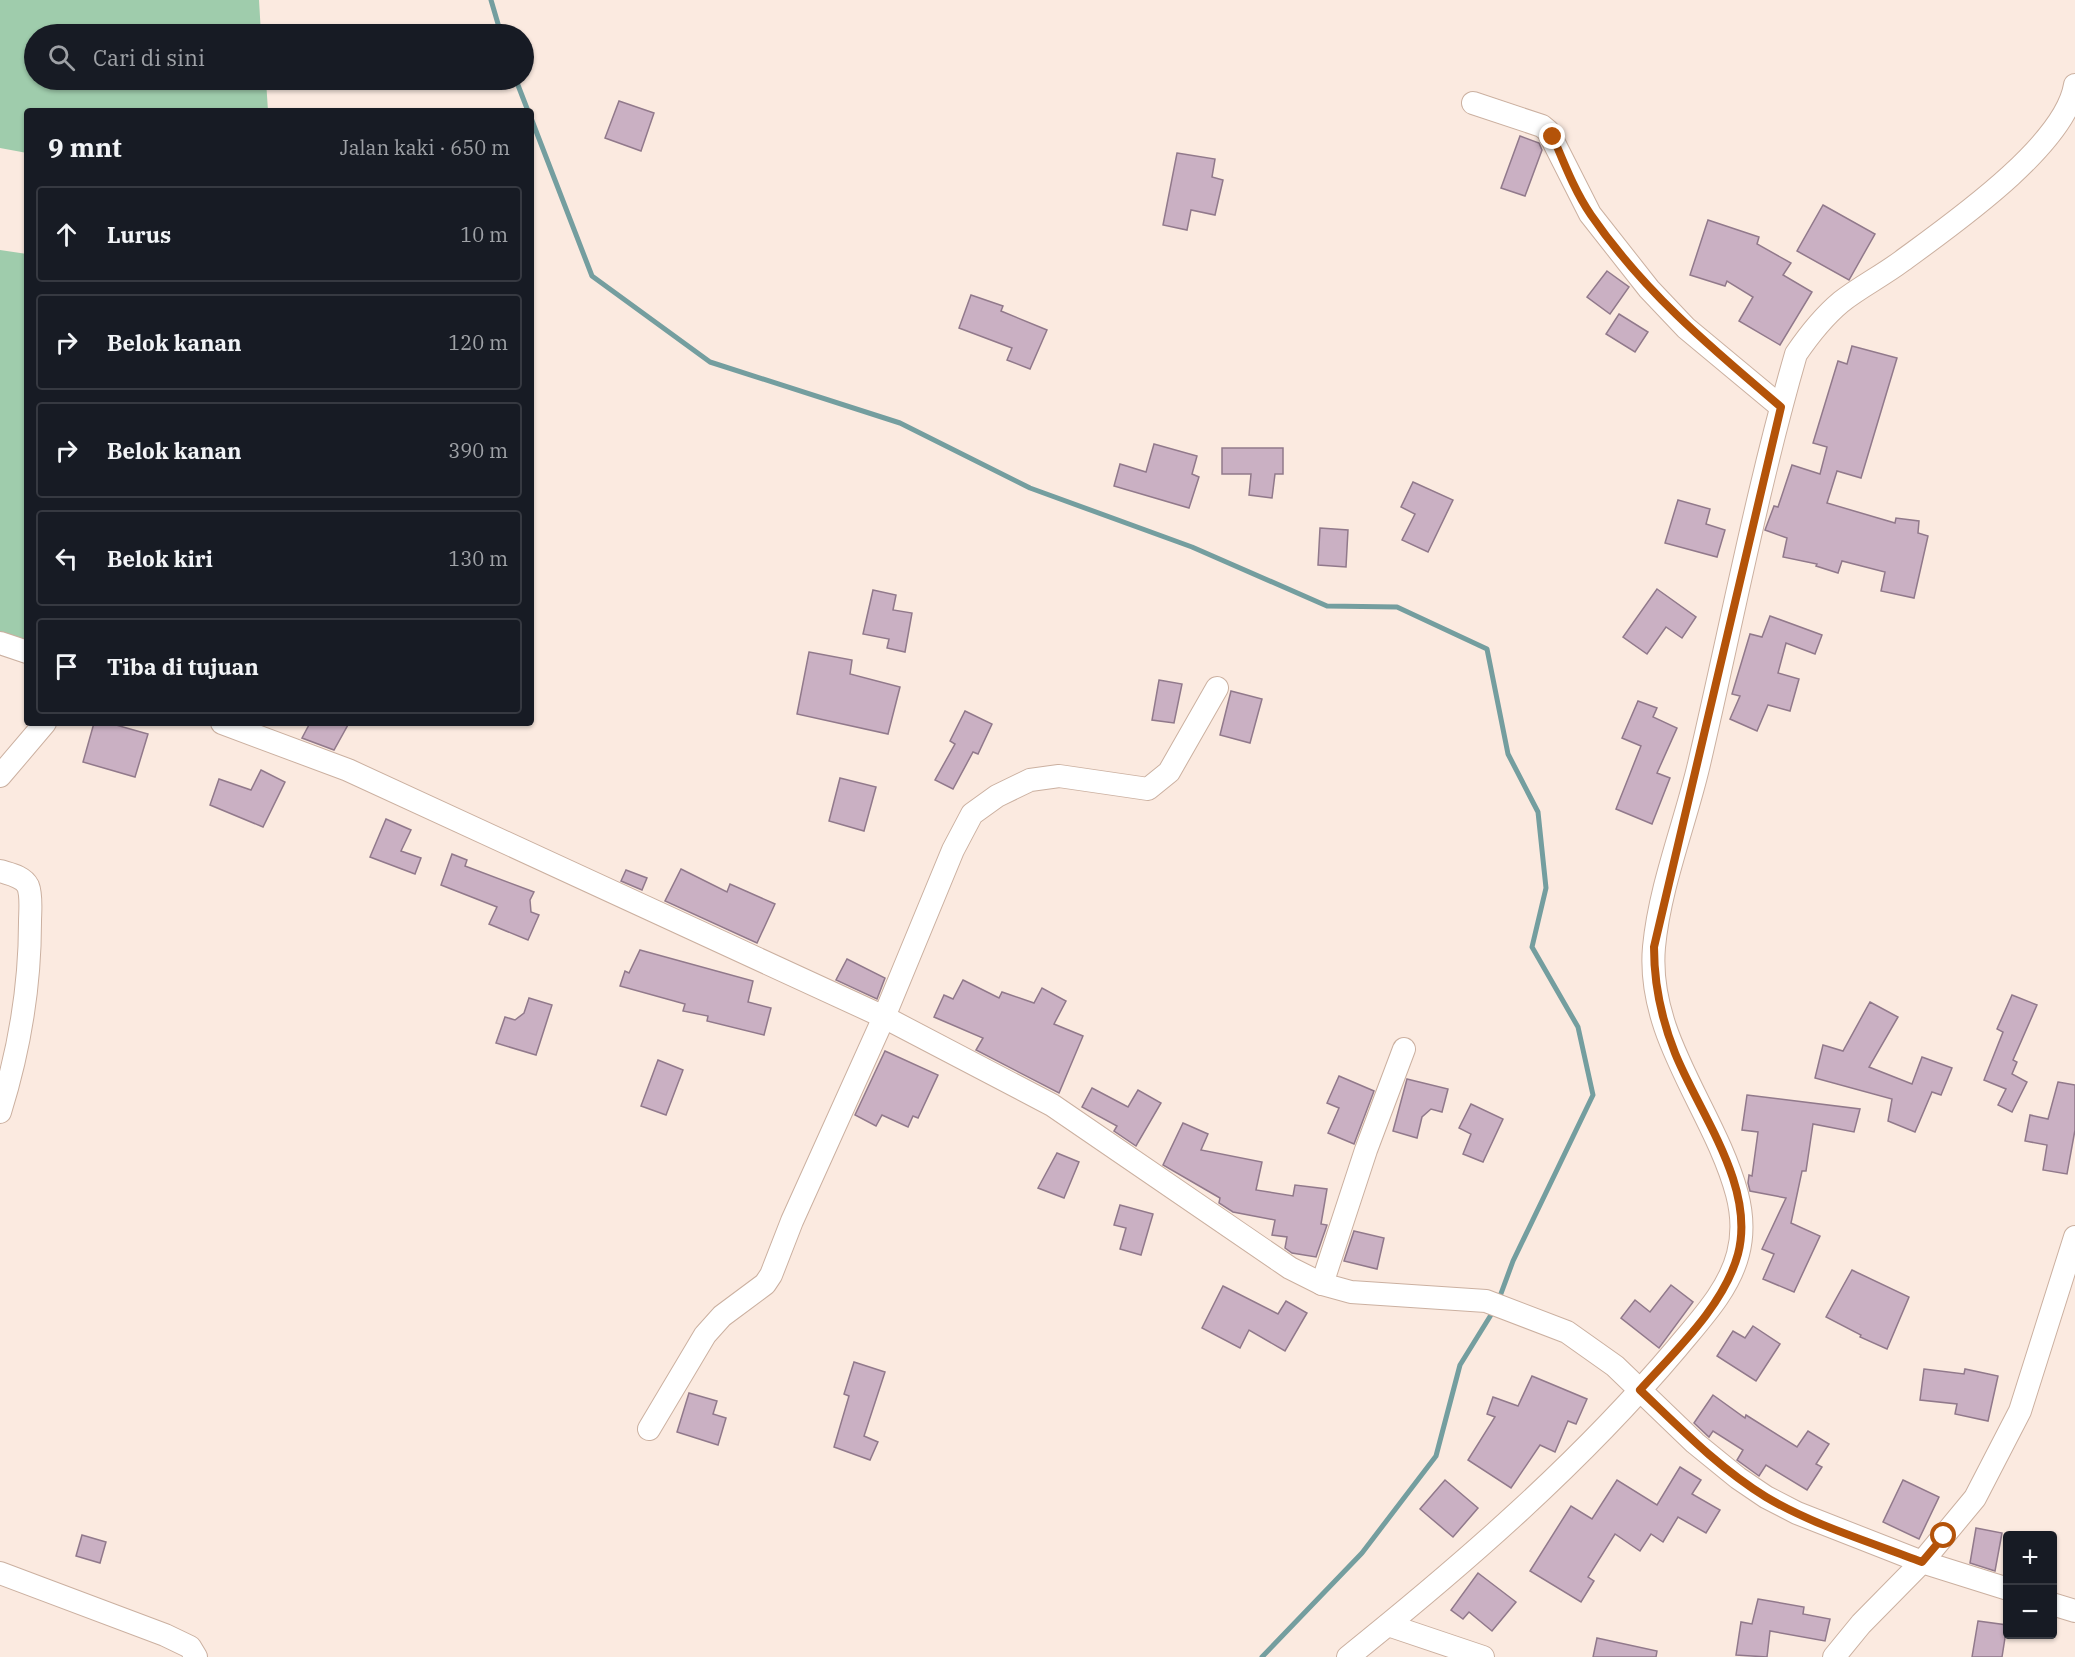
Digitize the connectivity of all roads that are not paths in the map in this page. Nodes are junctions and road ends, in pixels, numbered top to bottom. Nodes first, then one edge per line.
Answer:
1 (2074, 93) edge
2 (1473, 103) dead end
3 (1781, 407) junction
4 (0, 643) edge
5 (24, 651) edge
6 (1217, 687) dead end
7 (42, 726) edge
8 (230, 726) edge
9 (0, 776) edge
10 (0, 871) edge
11 (884, 1017) junction
12 (1404, 1049) dead end
13 (0, 1112) edge
14 (2075, 1237) edge
15 (1322, 1284) junction
16 (1640, 1390) junction
17 (649, 1429) dead end
18 (1922, 1562) junction
19 (0, 1573) edge
20 (2003, 1588) edge
21 (2057, 1606) edge
22 (2075, 1611) edge
23 (1388, 1625) junction
24 (196, 1657) edge
25 (1348, 1657) edge
26 (1483, 1657) edge
27 (1834, 1657) edge

1 - 3 street
2 - 3 street
3 - 16 street
4 - 5 street
6 - 11 street
7 - 9 street
8 - 11 street
10 - 13 street
11 - 15 street
11 - 17 street
12 - 15 street
14 - 18 street
15 - 16 street
16 - 18 street
16 - 23 street
18 - 20 street
18 - 27 street
19 - 24 street
21 - 22 street
23 - 25 street
23 - 26 street

